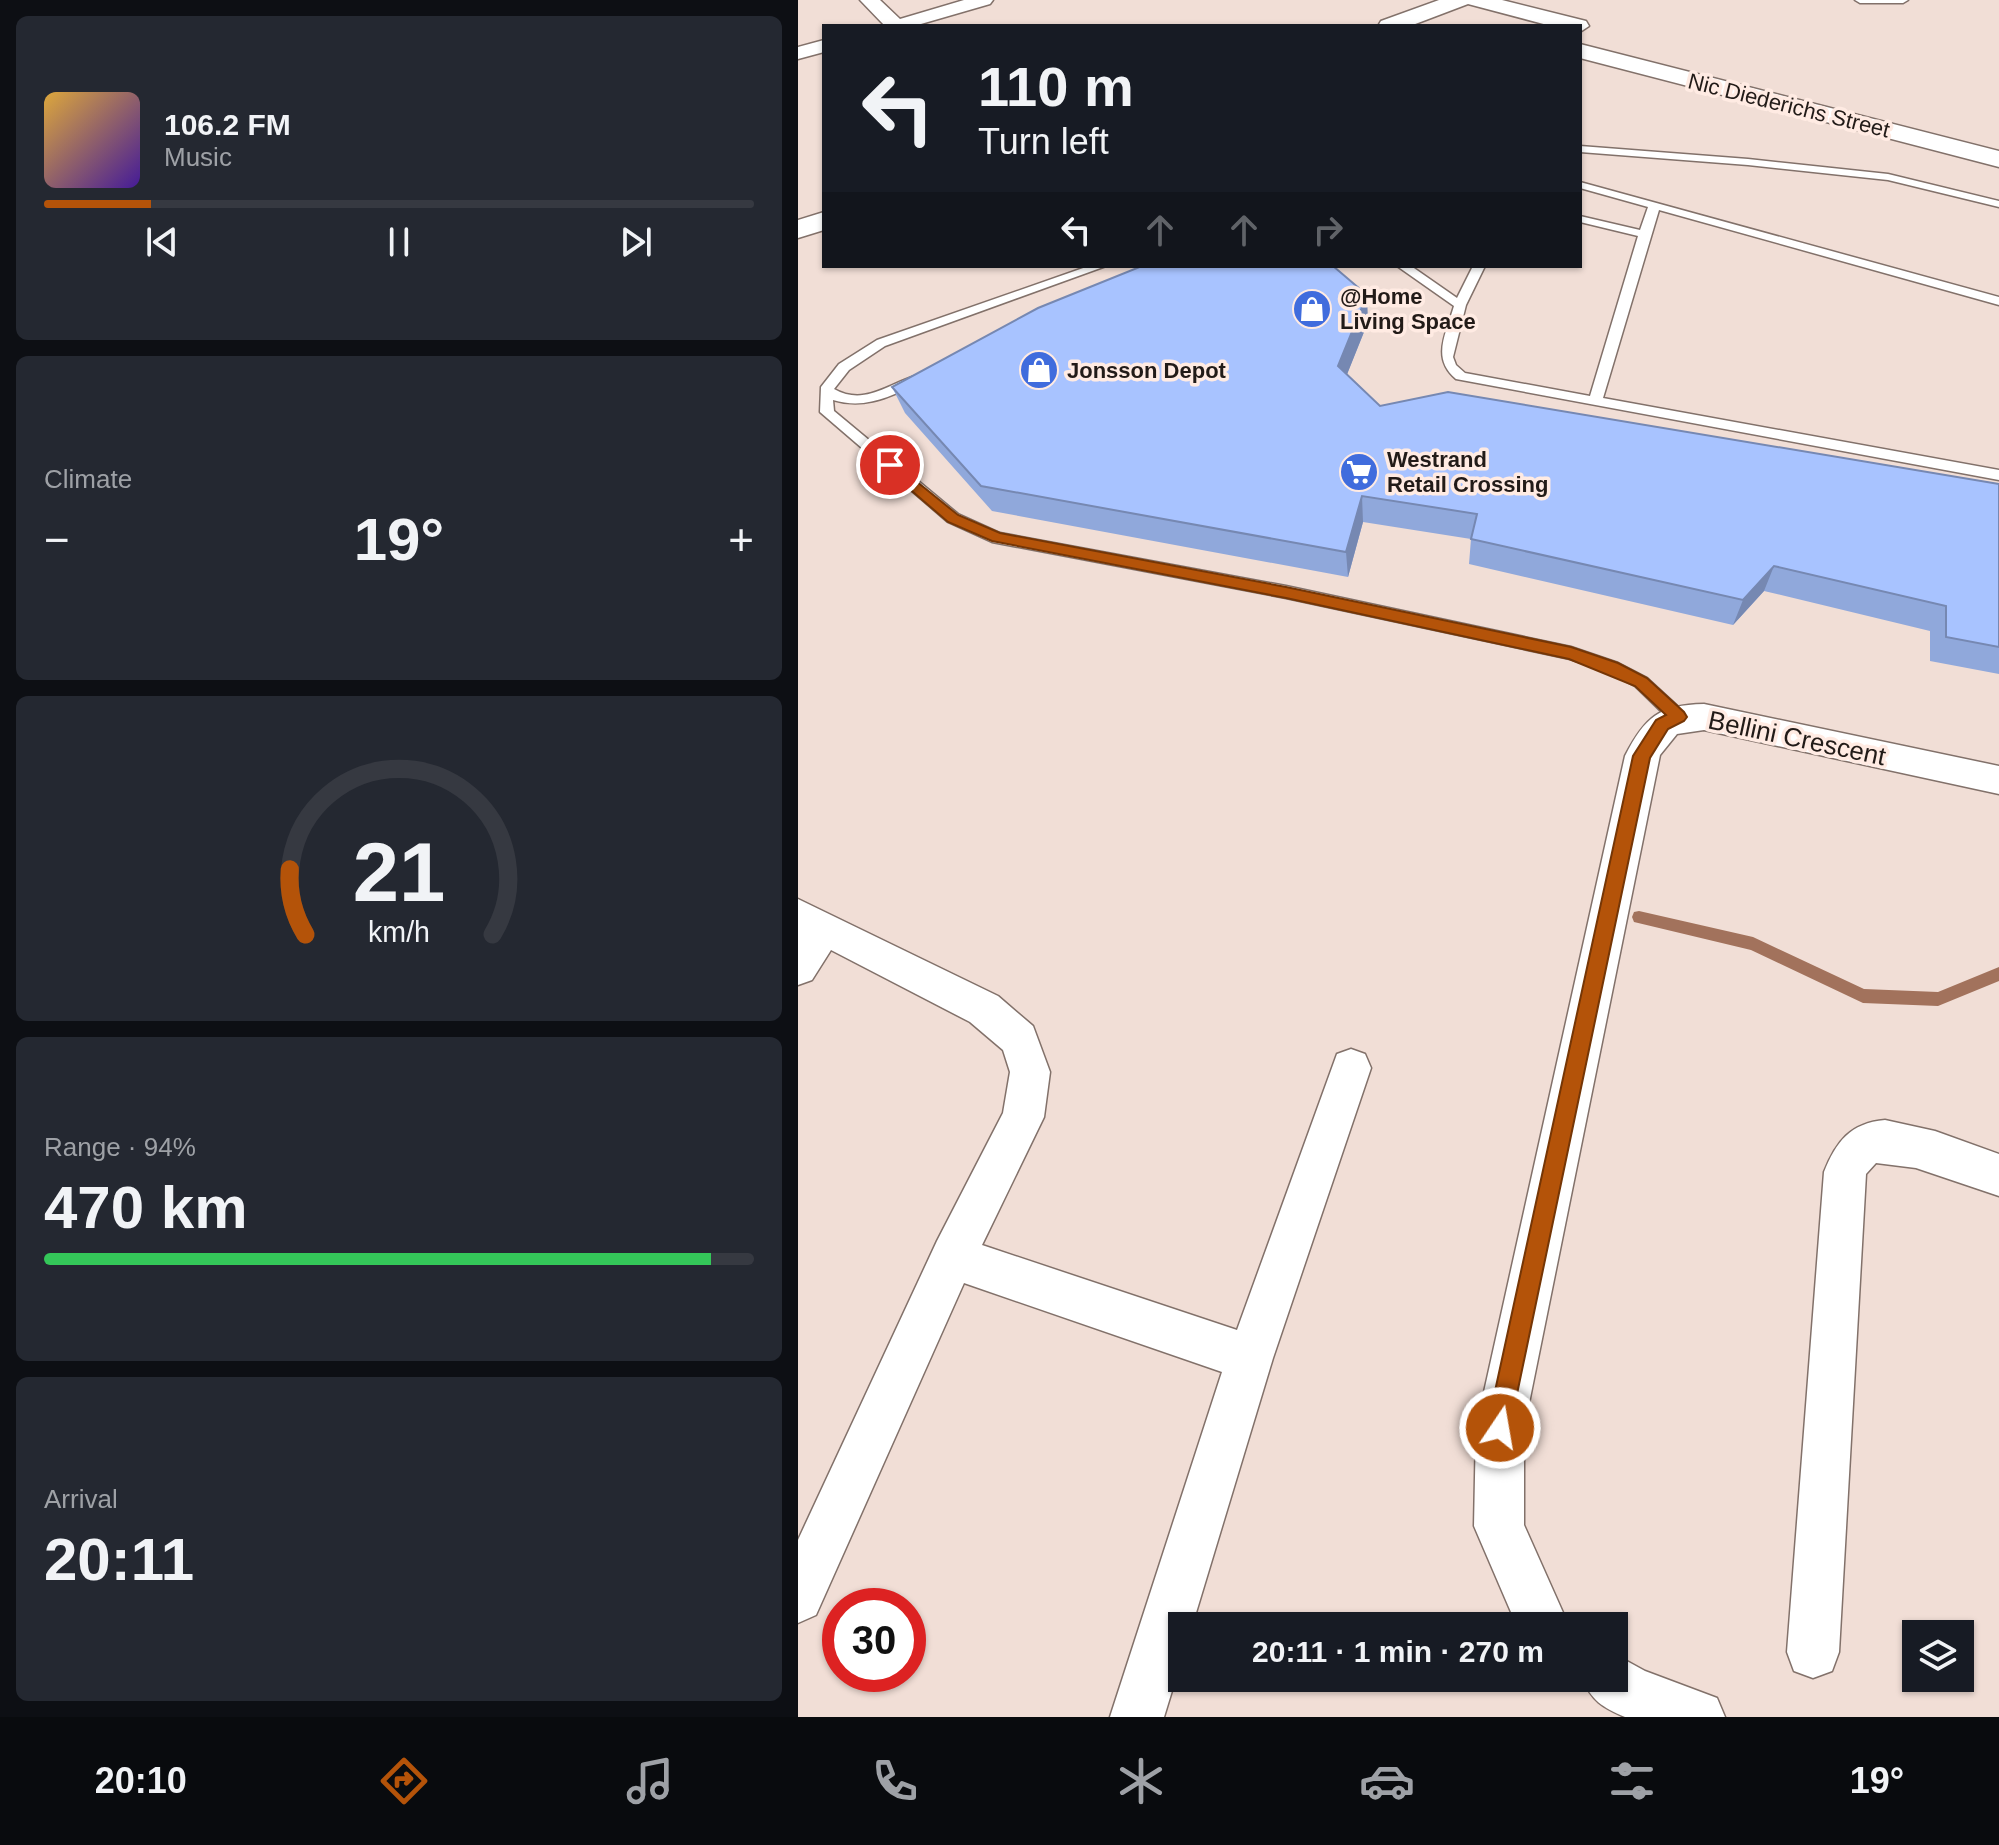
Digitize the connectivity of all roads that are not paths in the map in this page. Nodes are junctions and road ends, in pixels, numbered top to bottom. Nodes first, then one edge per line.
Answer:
1 (869, 0) edge
2 (984, 0) edge
3 (1860, 0) edge
4 (1903, 0) edge
5 (1468, 7) edge
6 (893, 24) edge
7 (902, 24) edge
8 (1394, 24) edge
9 (1563, 24) edge
10 (822, 47) edge
11 (1582, 52) edge
12 (798, 53) edge
13 (1582, 149) edge
14 (1999, 159) edge
15 (1582, 186) edge
16 (822, 204) edge
17 (1999, 204) edge
18 (1655, 205) junction
19 (798, 211) edge
20 (1582, 219) edge
21 (822, 221) edge
22 (798, 230) edge
23 (1644, 234) junction
24 (1094, 268) edge
25 (1406, 268) edge
26 (1478, 268) edge
27 (1999, 301) edge
28 (1460, 305) junction
29 (927, 375) edge
30 (826, 390) junction
31 (1596, 399) junction
32 (1999, 475) edge
33 (1678, 717) junction
34 (1999, 780) edge
35 (811, 922) edge
36 (798, 968) edge
37 (1351, 1068) dead end
38 (1999, 1175) edge
39 (953, 1257) junction
40 (1250, 1358) junction
41 (798, 1597) edge
42 (1537, 1612) edge
43 (1813, 1652) dead end
44 (1628, 1691) edge
45 (1137, 1717) edge
46 (1698, 1717) edge

1 - 6 street
2 - 7 street
3 - 4 lane
5 - 8 street
5 - 9 street
10 - 12 street
11 - 14 street, Nic Diederichs Street
13 - 17 lane
15 - 18 lane
16 - 19 street
18 - 23 lane
18 - 27 lane
20 - 23 lane
21 - 22 street
23 - 31 lane
24 - 30 lane
25 - 28 lane
26 - 28 lane
28 - 31 lane
29 - 30 lane
30 - 33 lane
31 - 32 lane
33 - 34 street, Bellini Crescent
33 - 42 street, Bellini Crescent
35 - 36 street
35 - 39 street
37 - 40 street
38 - 43 street
39 - 40 street
39 - 41 street
40 - 45 street
44 - 46 street

